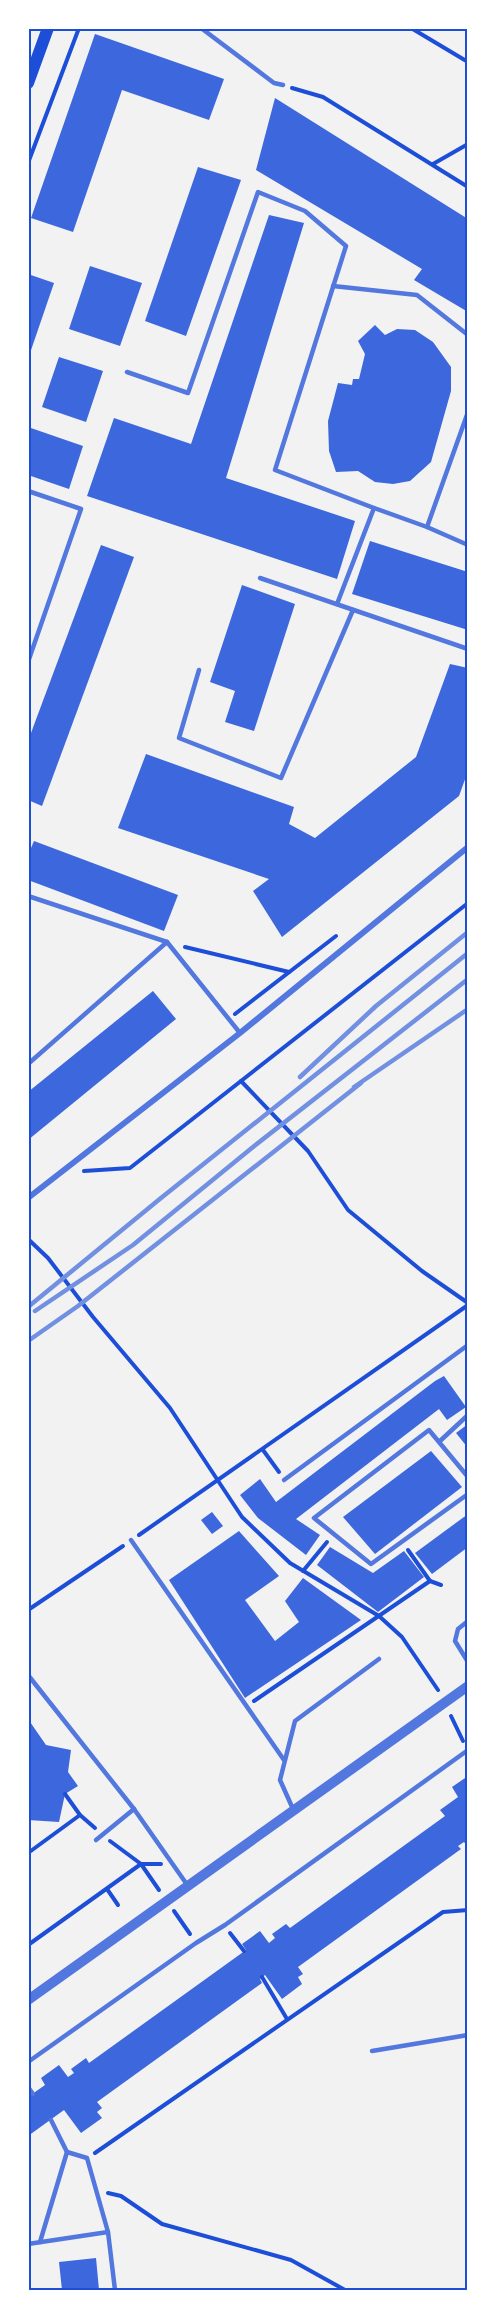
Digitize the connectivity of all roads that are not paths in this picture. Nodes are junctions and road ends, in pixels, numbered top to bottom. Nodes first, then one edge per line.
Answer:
1 (48, 28) edge
2 (201, 28) edge
3 (28, 83) edge
4 (283, 85) road end
5 (333, 286) junction
6 (468, 335) edge
7 (127, 372) dead end
8 (468, 412) edge
9 (28, 491) edge
10 (374, 508) junction
11 (427, 527) junction
12 (468, 545) edge
13 (260, 578) dead end
14 (337, 604) junction
15 (353, 610) junction
16 (468, 649) edge
17 (28, 662) edge
18 (199, 669) dead end
19 (468, 847) edge
20 (28, 896) edge
21 (167, 942) junction
22 (240, 1033) junction
23 (28, 1064) edge
24 (28, 1198) edge
25 (468, 1345) edge
26 (468, 1415) edge
27 (440, 1441) junction
28 (468, 1477) edge
29 (284, 1480) road end
30 (468, 1494) edge
31 (131, 1540) road end
32 (468, 1621) edge
33 (379, 1659) dead end
34 (468, 1662) edge
35 (28, 1675) edge
36 (468, 1686) edge
37 (467, 1750) edge
38 (284, 1760) junction
39 (134, 1809) junction
40 (294, 1811) junction
41 (96, 1840) dead end
42 (188, 1886) junction
43 (28, 2000) edge
44 (468, 2035) edge
45 (372, 2051) dead end
46 (28, 2062) edge
47 (28, 2087) edge
48 (33, 2094) dead end
49 (51, 2120) dead end
50 (67, 2152) junction
51 (108, 2232) junction
52 (40, 2242) junction
53 (28, 2244) edge
54 (115, 2290) edge

1 - 3 main road
2 - 4 lane
5 - 6 lane
5 - 7 lane
5 - 10 lane
8 - 11 lane
9 - 17 lane
10 - 11 lane
10 - 14 lane
11 - 12 lane
13 - 14 lane
14 - 15 lane
15 - 16 lane
15 - 18 lane
19 - 22 street
20 - 21 lane
21 - 22 lane
21 - 23 lane
22 - 24 street
25 - 29 lane
26 - 27 lane
27 - 28 lane
27 - 30 lane
31 - 38 lane
32 - 34 lane
33 - 38 lane
35 - 39 lane
36 - 40 street
37 - 46 lane
38 - 40 lane
39 - 41 lane
39 - 42 lane
40 - 42 street
42 - 43 street
44 - 45 lane
47 - 48 lane
49 - 50 lane
50 - 51 lane
50 - 52 lane
51 - 52 lane
51 - 54 lane
52 - 53 lane

